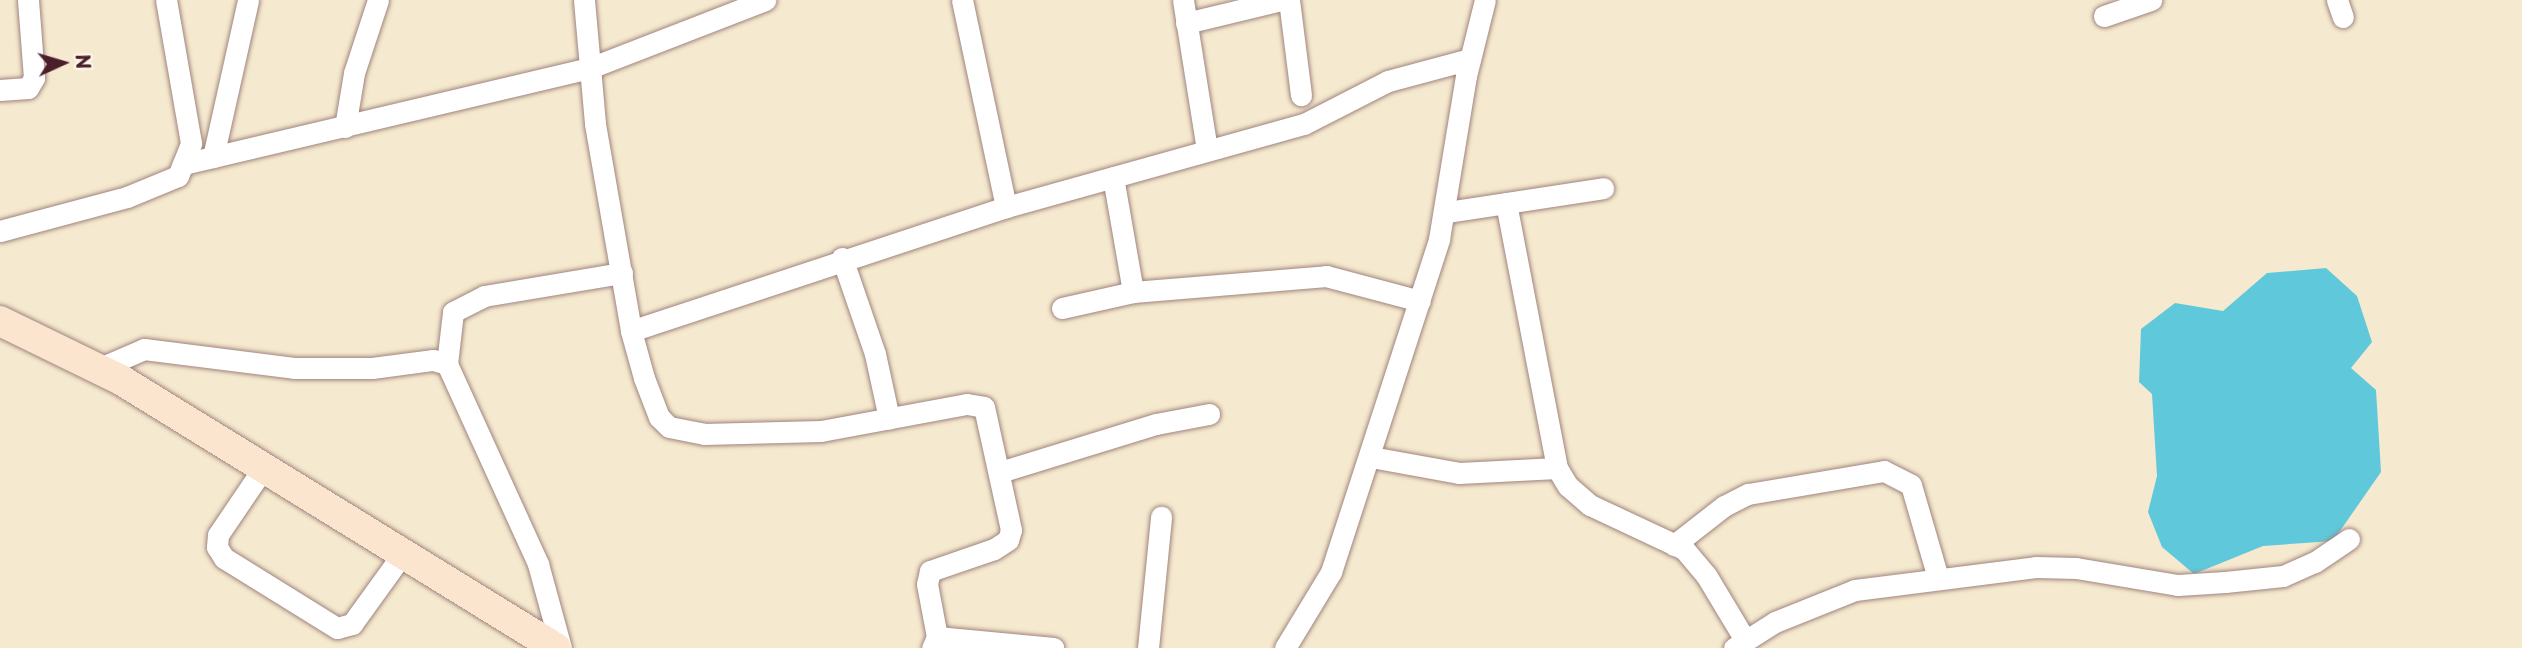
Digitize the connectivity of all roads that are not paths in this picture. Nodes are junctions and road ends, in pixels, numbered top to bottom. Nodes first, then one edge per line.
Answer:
1 (28, 0) edge
2 (166, 0) edge
3 (248, 0) edge
4 (378, 0) edge
5 (584, 0) edge
6 (765, 0) edge
7 (962, 0) edge
8 (1183, 0) edge
9 (1282, 0) edge
10 (1289, 0) edge
11 (2151, 0) edge
12 (1479, 2) edge
13 (740, 5) edge
14 (2104, 16) dead end
15 (1186, 23) junction
16 (1470, 59) junction
17 (590, 68) junction
18 (0, 90) edge
19 (1301, 95) dead end
20 (345, 127) junction
21 (1207, 150) junction
22 (213, 157) junction
23 (183, 164) junction
24 (1113, 177) junction
25 (1603, 188) dead end
26 (1506, 203) junction
27 (1006, 207) junction
28 (1447, 212) junction
29 (0, 231) edge
30 (842, 258) junction
31 (622, 273) junction
32 (1133, 292) junction
33 (1420, 300) junction
34 (1062, 308) dead end
35 (0, 321) edge
36 (631, 331) junction
37 (447, 364) junction
38 (98, 369) junction
39 (1209, 414) dead end
40 (889, 418) junction
41 (1371, 457) junction
42 (264, 467) junction
43 (1557, 468) junction
44 (1000, 472) junction
45 (1161, 517) dead end
46 (2349, 539) dead end
47 (1675, 545) junction
48 (404, 552) junction
49 (1938, 578) junction
50 (935, 642) edge
51 (1737, 646) edge
52 (559, 648) edge
53 (1053, 648) edge
54 (1148, 648) edge
55 (1285, 648) edge

1 - 18 street
2 - 23 street
3 - 22 street
4 - 20 street
5 - 17 street
6 - 13 street
7 - 27 street
8 - 15 street
9 - 15 street
10 - 19 street
11 - 14 street
12 - 16 street
13 - 17 street
15 - 21 street
16 - 21 street
16 - 28 street
17 - 20 street
17 - 31 street
20 - 22 street
21 - 24 street
22 - 23 street
23 - 29 street
24 - 27 street
24 - 32 street
25 - 26 street
26 - 28 street
26 - 43 street
27 - 30 street
28 - 33 street
30 - 36 street
30 - 40 street
31 - 36 street
31 - 37 street
32 - 33 street
32 - 34 street
33 - 41 street
35 - 38 main road
36 - 40 street
37 - 38 street
37 - 52 street
38 - 42 main road
39 - 44 street
40 - 44 street
41 - 43 street
41 - 55 street
42 - 48 main road
42 - 48 street
43 - 47 street
44 - 50 street
45 - 54 street
46 - 49 street
47 - 49 street
47 - 51 street
48 - 52 main road
49 - 51 street
50 - 53 street

